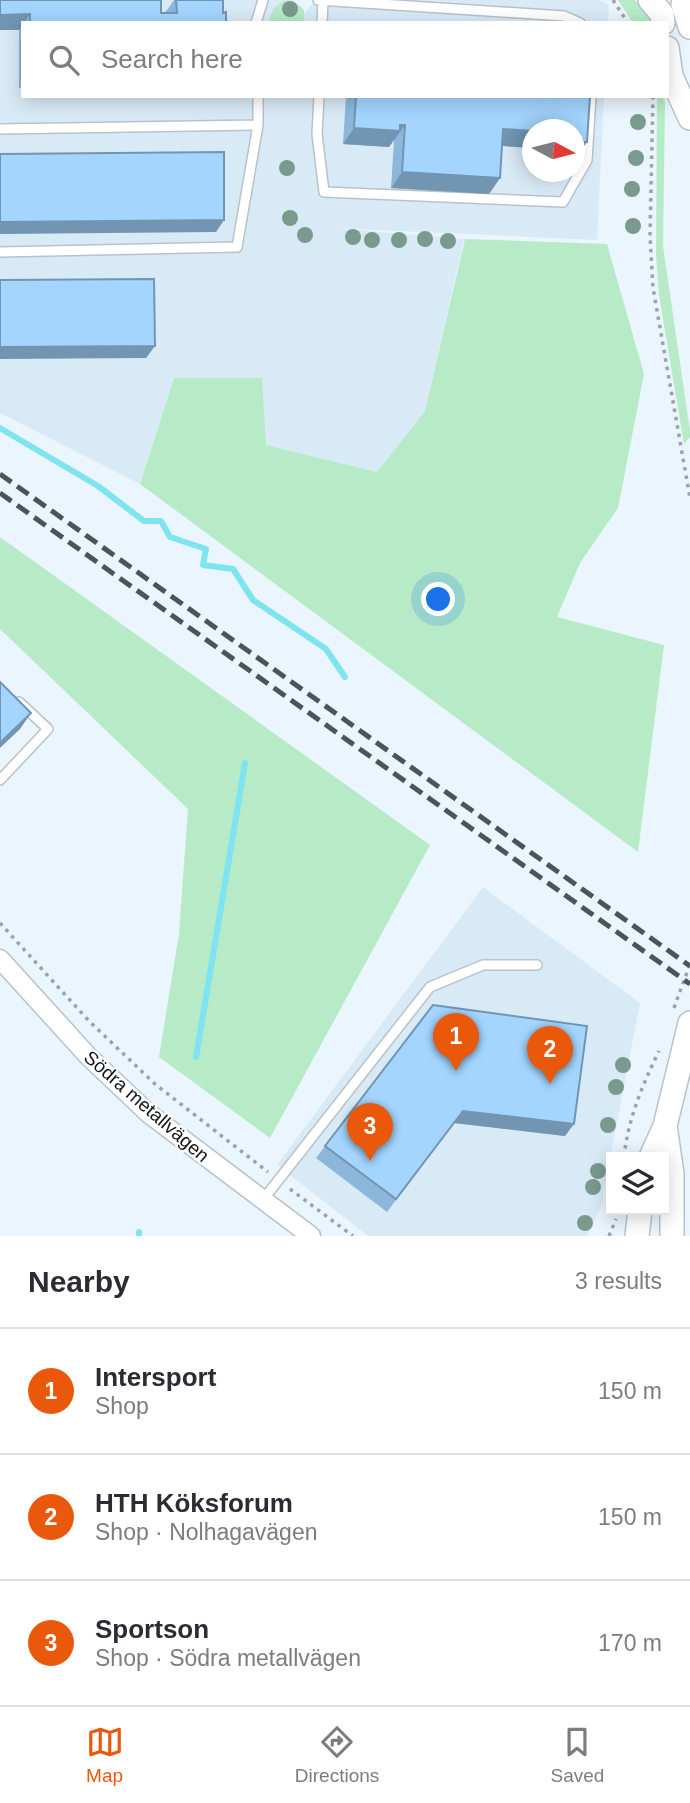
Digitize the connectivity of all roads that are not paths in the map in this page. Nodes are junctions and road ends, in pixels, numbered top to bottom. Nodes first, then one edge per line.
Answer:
1 (263, 0) edge
2 (650, 0) edge
3 (321, 1) edge
4 (684, 4) edge
5 (257, 21) edge
6 (322, 21) edge
7 (576, 21) edge
8 (663, 21) edge
9 (690, 27) edge
10 (669, 62) edge
11 (258, 98) edge
12 (319, 98) edge
13 (591, 98) edge
14 (690, 118) edge
15 (258, 125) junction
16 (0, 129) edge
17 (0, 252) edge
18 (10, 693) edge
19 (0, 780) edge
20 (0, 959) edge
21 (537, 965) dead end
22 (680, 1022) edge
23 (665, 1126) junction
24 (653, 1152) edge
25 (262, 1201) junction
26 (639, 1215) edge
27 (311, 1236) edge
28 (637, 1236) edge
29 (672, 1236) edge

1 - 5 lane
2 - 8 street
3 - 6 lane
3 - 7 lane
4 - 9 street
10 - 14 street
11 - 15 lane
12 - 13 lane
15 - 16 lane
15 - 17 lane
18 - 19 lane
20 - 25 street, Södra metallvägen
21 - 25 lane
22 - 23 street
23 - 24 street
23 - 29 street
25 - 27 street, Södra metallvägen
26 - 28 street

